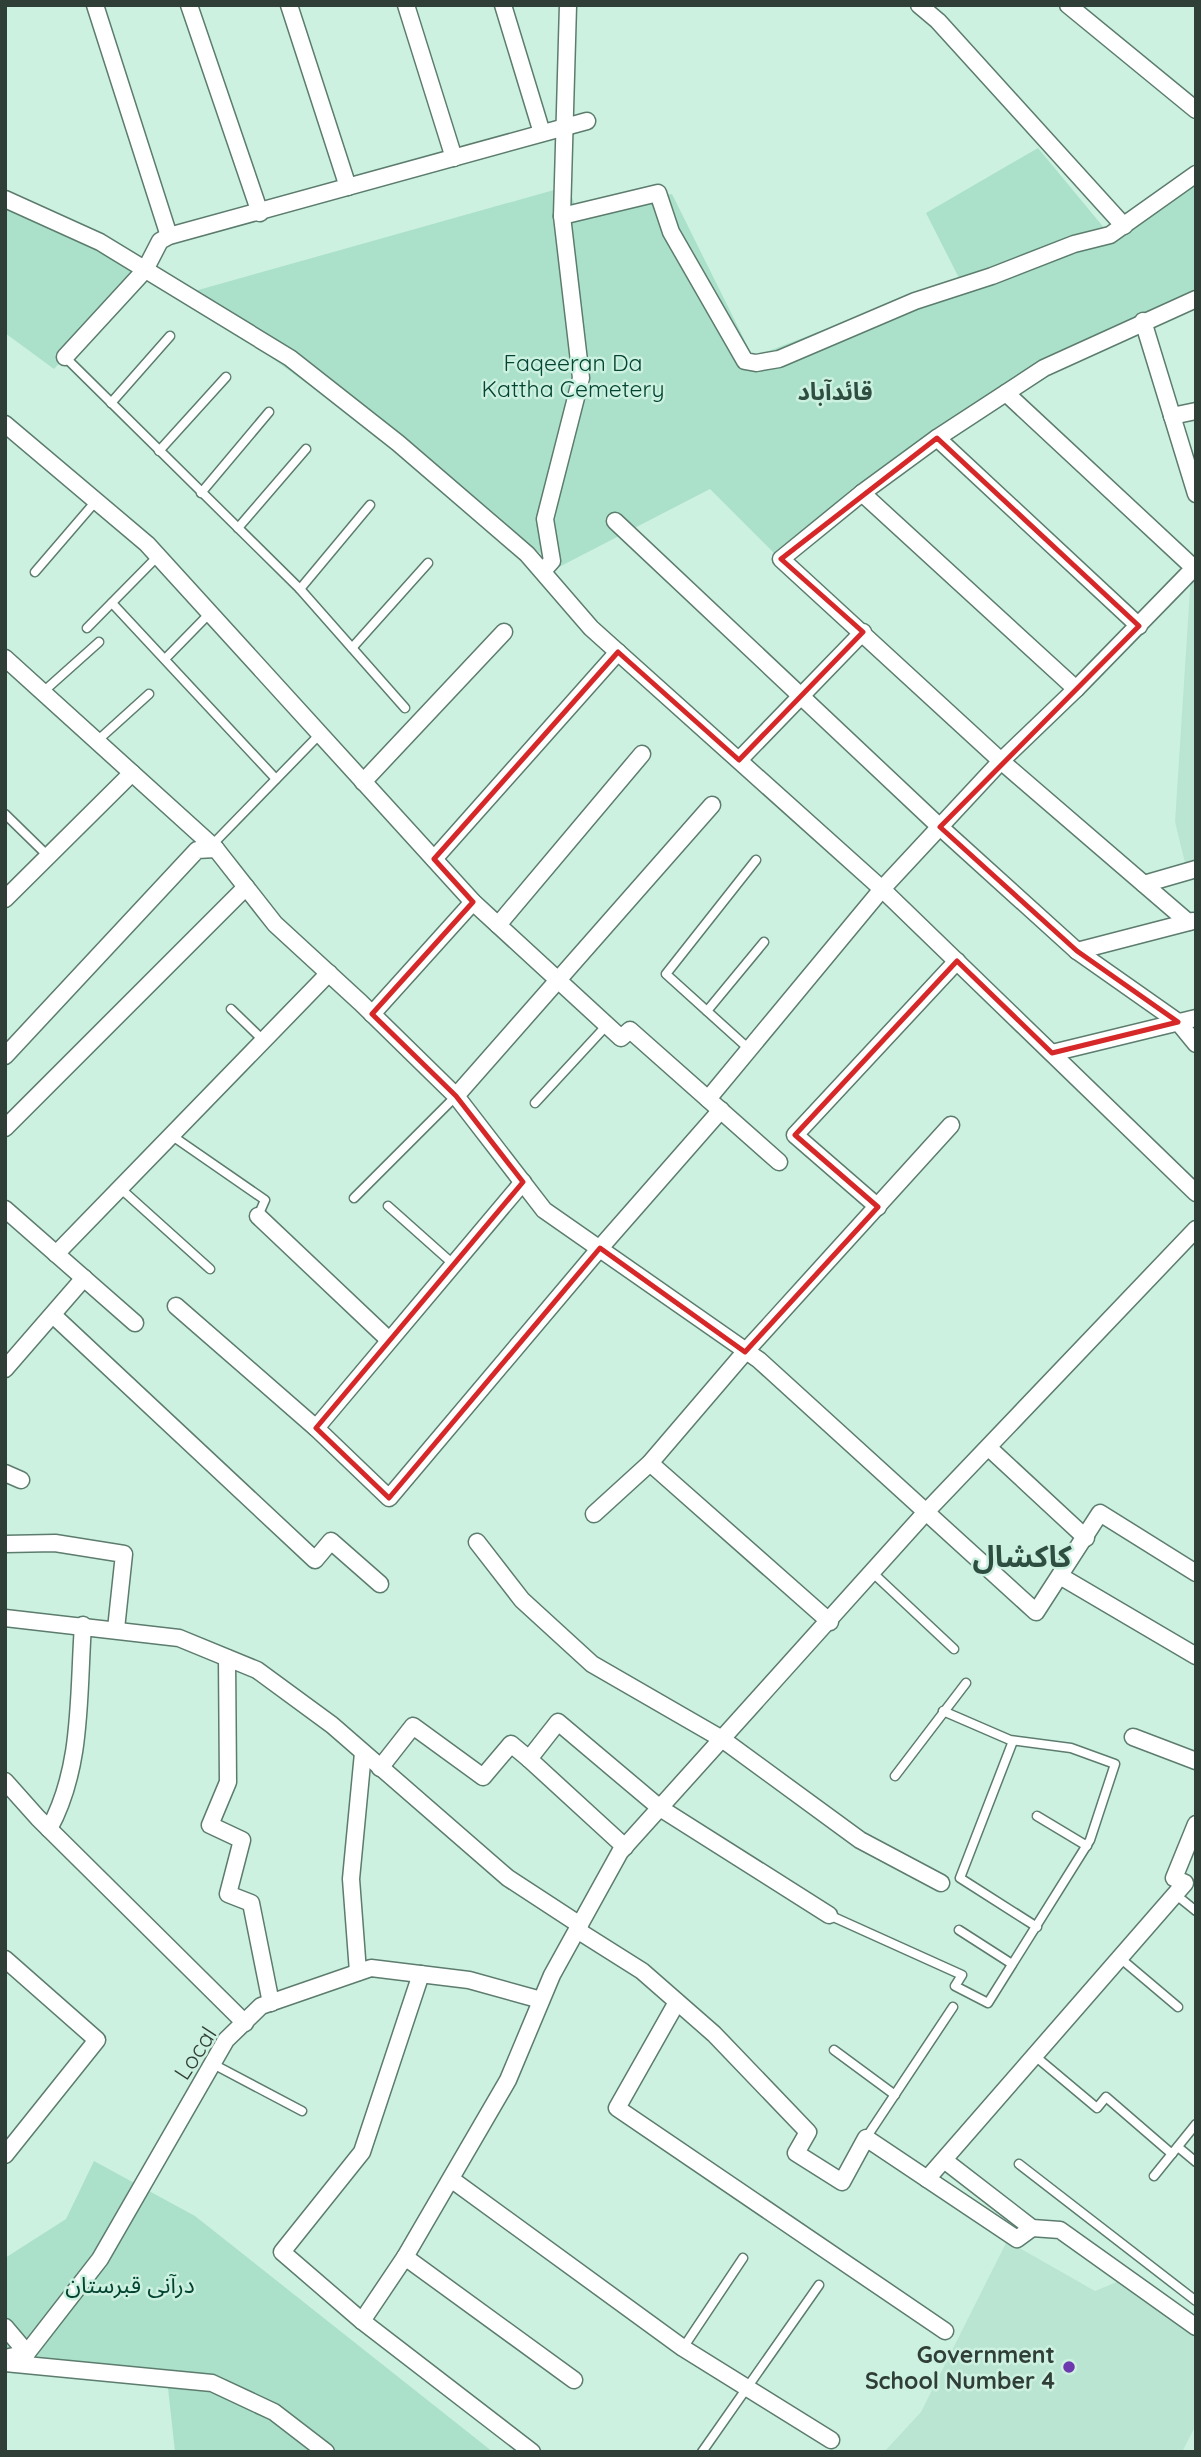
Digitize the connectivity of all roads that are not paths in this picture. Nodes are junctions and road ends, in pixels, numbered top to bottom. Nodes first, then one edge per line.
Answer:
1 (95, 5) edge
2 (189, 5) edge
3 (289, 5) edge
4 (406, 5) edge
5 (503, 5) edge
6 (568, 5) edge
7 (919, 5) edge
8 (1068, 5) edge
9 (1196, 110) edge
10 (587, 121) dead end
11 (564, 127) junction
12 (542, 134) junction
13 (454, 158) junction
14 (1196, 174) edge
15 (348, 187) junction
16 (5, 200) edge
17 (260, 213) junction
18 (562, 216) junction
19 (1124, 226) junction
20 (169, 236) junction
21 (145, 270) junction
22 (1196, 299) edge
23 (1143, 321) junction
24 (170, 336) dead end
25 (65, 357) joint
26 (226, 377) dead end
27 (1006, 393) junction
28 (111, 403) junction
29 (1196, 411) edge
30 (269, 412) dead end
31 (1172, 416) junction
32 (6, 426) edge
33 (937, 438) junction
34 (306, 449) dead end
35 (159, 451) junction
36 (201, 492) junction
37 (862, 493) junction
38 (1196, 494) edge
39 (96, 501) junction
40 (370, 505) dead end
41 (615, 521) dead end
42 (238, 528) junction
43 (158, 555) junction
44 (428, 563) dead end
45 (542, 571) junction
46 (35, 572) dead end
47 (300, 589) junction
48 (112, 603) junction
49 (210, 613) junction
50 (1139, 626) junction
51 (87, 628) dead end
52 (504, 632) dead end
53 (863, 632) junction
54 (99, 642) dead end
55 (352, 648) junction
56 (618, 652) junction
57 (5, 658) edge
58 (165, 659) junction
59 (1076, 689) junction
60 (43, 692) junction
61 (149, 694) dead end
62 (801, 695) junction
63 (405, 708) dead end
64 (320, 734) junction
65 (97, 741) junction
66 (642, 754) dead end
67 (738, 760) junction
68 (1001, 761) junction
69 (132, 773) junction
70 (276, 779) junction
71 (363, 782) junction
72 (712, 804) dead end
73 (5, 814) edge
74 (940, 827) junction
75 (214, 847) junction
76 (48, 856) junction
77 (434, 859) junction
78 (756, 860) dead end
79 (1196, 869) edge
80 (1144, 884) junction
81 (246, 887) junction
82 (882, 889) junction
83 (5, 899) edge
84 (473, 902) junction
85 (1192, 922) edge
86 (498, 925) junction
87 (764, 942) dead end
88 (1077, 951) junction
89 (957, 961) junction
90 (329, 973) junction
91 (558, 981) junction
92 (231, 1009) dead end
93 (706, 1011) junction
94 (372, 1014) junction
95 (1196, 1018) edge
96 (1178, 1022) junction
97 (607, 1025) junction
98 (263, 1040) junction
99 (1196, 1044) edge
100 (749, 1049) junction
101 (1052, 1053) junction
102 (5, 1056) edge
103 (456, 1096) junction
104 (535, 1103) dead end
105 (714, 1105) junction
106 (951, 1125) dead end
107 (5, 1128) edge
108 (171, 1135) junction
109 (779, 1162) dead end
110 (523, 1182) junction
111 (120, 1188) junction
112 (1196, 1194) edge
113 (354, 1198) dead end
114 (388, 1206) dead end
115 (878, 1208) junction
116 (5, 1209) edge
117 (258, 1216) joint
118 (1196, 1230) edge
119 (600, 1248) junction
120 (56, 1254) junction
121 (452, 1263) junction
122 (210, 1269) dead end
123 (84, 1279) junction
124 (176, 1306) dead end
125 (53, 1315) junction
126 (135, 1324) dead end
127 (389, 1340) junction
128 (745, 1352) junction
129 (5, 1370) edge
130 (316, 1428) junction
131 (989, 1448) junction
132 (650, 1463) junction
133 (5, 1473) edge
134 (21, 1480) dead end
135 (925, 1513) junction
136 (594, 1514) dead end
137 (1086, 1538) junction
138 (477, 1542) dead end
139 (5, 1544) edge
140 (1196, 1573) edge
141 (874, 1574) junction
142 (1060, 1576) junction
143 (380, 1584) dead end
144 (5, 1618) edge
145 (830, 1622) junction
146 (83, 1625) junction
147 (116, 1629) junction
148 (954, 1649) dead end
149 (1196, 1656) edge
150 (227, 1658) junction
151 (965, 1683) dead end
152 (943, 1711) junction
153 (1133, 1737) dead end
154 (722, 1739) junction
155 (1013, 1741) junction
156 (363, 1753) junction
157 (529, 1759) junction
158 (1196, 1761) edge
159 (380, 1768) junction
160 (895, 1776) dead end
161 (5, 1781) edge
162 (660, 1808) junction
163 (1037, 1816) dead end
164 (1196, 1824) edge
165 (49, 1829) junction
166 (1192, 1843) edge
167 (1087, 1846) junction
168 (625, 1847) junction
169 (941, 1882) dead end
170 (1175, 1895) junction
171 (1196, 1911) edge
172 (829, 1915) joint
173 (578, 1927) junction
174 (1037, 1927) junction
175 (959, 1930) dead end
176 (1120, 1958) junction
177 (5, 1959) edge
178 (1012, 1964) junction
179 (358, 1972) junction
180 (421, 1974) junction
181 (541, 2000) junction
182 (677, 2002) junction
183 (271, 2003) junction
184 (953, 2007) dead end
185 (1178, 2007) dead end
186 (245, 2023) junction
187 (834, 2050) dead end
188 (1035, 2056) junction
189 (212, 2064) junction
190 (895, 2095) junction
191 (302, 2111) dead end
192 (1196, 2124) edge
193 (866, 2138) junction
194 (1175, 2150) junction
195 (5, 2155) edge
196 (944, 2160) junction
197 (1196, 2162) edge
198 (1019, 2164) dead end
199 (1154, 2176) dead end
200 (452, 2179) junction
201 (927, 2179) junction
202 (1032, 2228) junction
203 (405, 2257) junction
204 (743, 2258) dead end
205 (819, 2285) dead end
206 (1196, 2301) edge
207 (362, 2321) junction
208 (5, 2328) edge
209 (1196, 2328) edge
210 (946, 2331) dead end
211 (683, 2348) junction
212 (27, 2353) junction
213 (5, 2361) edge
214 (575, 2380) dead end
215 (746, 2389) junction
216 (831, 2440) dead end
217 (326, 2452) edge
218 (532, 2452) edge
219 (702, 2452) edge

1 - 20 street
2 - 17 street
3 - 15 street
4 - 13 street
5 - 12 street
6 - 11 street
7 - 19 street
8 - 9 street
10 - 11 street
11 - 12 street
11 - 18 street
12 - 13 street
13 - 15 street
14 - 19 street
15 - 17 street
16 - 21 street
17 - 20 street
18 - 19 street
18 - 45 street
20 - 21 street
21 - 25 street
21 - 45 street
22 - 23 street
23 - 27 street
23 - 31 street
24 - 28 lane
25 - 28 lane
26 - 35 lane
27 - 33 street
27 - 50 street
28 - 35 lane
29 - 31 street
30 - 36 lane
31 - 38 street
32 - 39 street
33 - 37 street
33 - 50 street
34 - 42 lane
35 - 36 lane
36 - 42 lane
37 - 53 street
37 - 59 street
39 - 43 street
39 - 46 lane
40 - 47 lane
41 - 62 street
42 - 47 lane
43 - 48 lane
43 - 49 street
44 - 55 lane
45 - 56 street
47 - 55 lane
48 - 51 lane
48 - 58 lane
49 - 58 lane
49 - 64 street
50 - 59 street
52 - 71 street
53 - 62 street
53 - 68 street
54 - 60 lane
55 - 63 lane
56 - 67 street
56 - 77 street
57 - 60 street
58 - 70 lane
59 - 68 street
60 - 65 street
61 - 65 lane
62 - 67 street
62 - 74 street
64 - 70 lane
64 - 71 street
65 - 69 street
66 - 86 street
67 - 82 street
68 - 74 street
68 - 80 street
69 - 75 street
69 - 76 street
70 - 75 lane
71 - 77 street
72 - 91 street
73 - 76 lane
74 - 82 street
74 - 88 street
75 - 81 street
75 - 102 street
76 - 83 street
77 - 84 street
78 - 93 lane
79 - 80 street
80 - 85 street
81 - 90 street
81 - 107 street
82 - 89 street
82 - 100 street
84 - 86 street
84 - 94 street
85 - 88 street
86 - 91 street
87 - 93 lane
88 - 96 street
89 - 101 street
89 - 115 street
90 - 94 street
90 - 98 street
91 - 97 street
91 - 103 street
92 - 98 lane
93 - 100 lane
94 - 103 street
95 - 96 street
96 - 99 street
96 - 101 street
97 - 104 lane
97 - 105 street
98 - 108 street
100 - 105 street
101 - 112 street
103 - 110 street
103 - 113 lane
105 - 109 street
105 - 119 street
106 - 115 street
108 - 111 street
108 - 117 lane
110 - 119 street
110 - 121 street
111 - 120 street
111 - 122 lane
114 - 121 lane
115 - 128 street
116 - 120 street
117 - 127 street
118 - 131 street
119 - 128 street
119 - 130 street
120 - 123 street
121 - 127 street
123 - 125 street
123 - 126 street
124 - 130 street
125 - 129 street
125 - 143 street
127 - 130 street
128 - 132 street
128 - 135 street
131 - 135 street
131 - 137 street
132 - 136 street
132 - 145 street
133 - 134 street
135 - 141 street
135 - 142 street
137 - 140 street
137 - 142 street
138 - 154 street
139 - 147 street
141 - 145 street
141 - 148 lane
142 - 149 street
144 - 146 street
145 - 154 street
146 - 147 street
146 - 165 street
147 - 150 street
150 - 156 street
150 - 183 street
151 - 152 lane
152 - 155 lane
152 - 160 lane
153 - 158 street
154 - 162 street
154 - 169 street
155 - 167 lane
155 - 174 lane
156 - 159 street
156 - 179 street
157 - 159 street
157 - 162 street
157 - 168 street
159 - 173 street
161 - 165 street
162 - 168 street
162 - 172 street
163 - 167 lane
164 - 166 street
165 - 186 street
166 - 170 street
167 - 174 lane
168 - 173 street
170 - 171 lane
170 - 176 street
172 - 178 lane
173 - 181 street
173 - 182 street
174 - 178 lane
175 - 178 lane
176 - 185 lane
176 - 188 street
177 - 195 street
179 - 180 street, Local
179 - 183 street, Local
180 - 181 street, Local
180 - 207 street
181 - 200 street
182 - 193 street
182 - 210 street
183 - 186 street, Local
184 - 190 lane
186 - 189 street, Local
187 - 190 lane
188 - 194 lane
188 - 196 street
189 - 191 lane
189 - 212 street, Local
190 - 193 lane
192 - 194 lane
193 - 201 street
194 - 197 lane
194 - 199 lane
196 - 201 street
196 - 202 street
198 - 206 lane
200 - 203 street
200 - 211 street
201 - 202 street
202 - 209 street
203 - 207 street
203 - 214 street
204 - 211 lane
205 - 215 lane
207 - 218 street
208 - 212 street
211 - 215 street
212 - 213 street
213 - 217 street
215 - 216 street
215 - 219 lane

